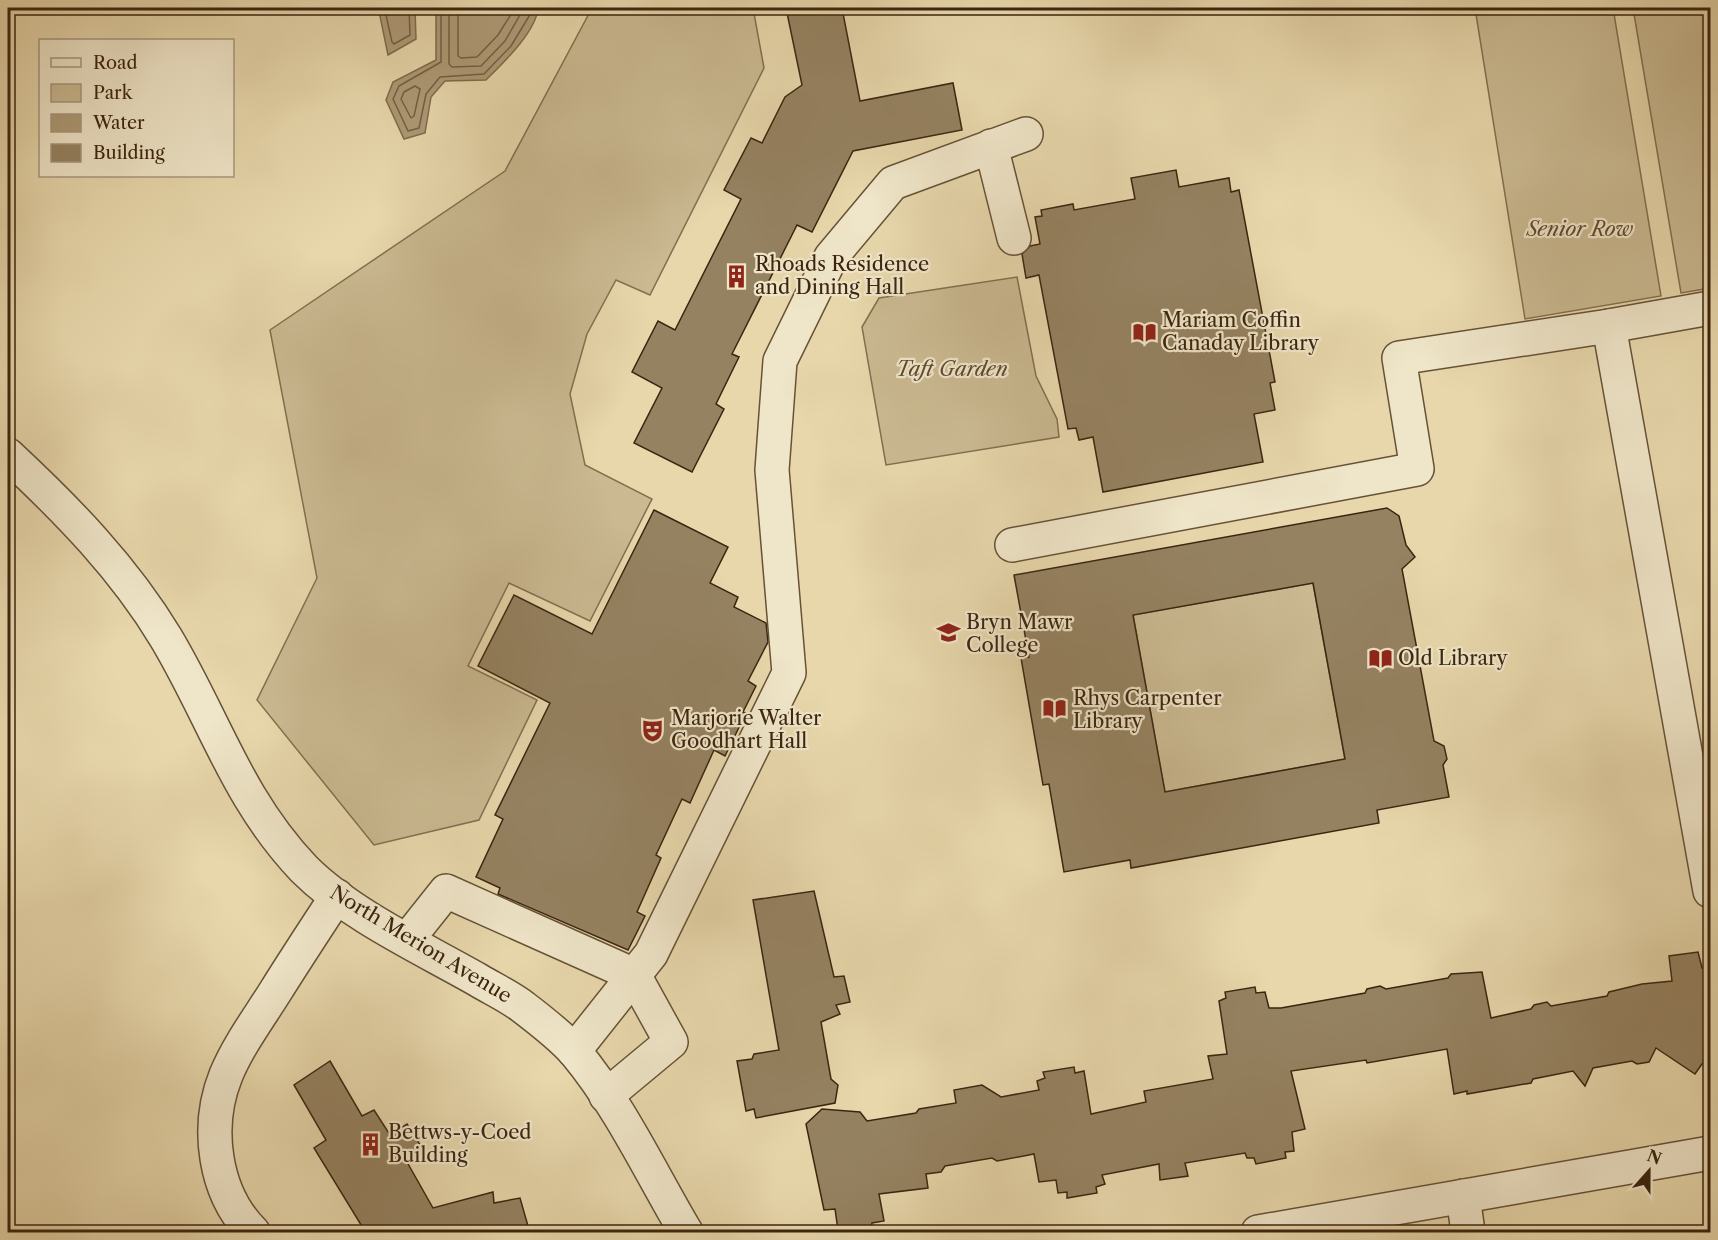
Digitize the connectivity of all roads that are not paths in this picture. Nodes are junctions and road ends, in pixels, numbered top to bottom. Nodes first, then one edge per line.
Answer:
1 (1026, 134) dead end
2 (992, 146) junction
3 (1014, 238) dead end
4 (1710, 308) edge
5 (1610, 326) junction
6 (8, 455) edge
7 (1012, 545) dead end
8 (1710, 891) edge
9 (337, 896) junction
10 (407, 939) junction
11 (634, 975) junction
12 (574, 1051) junction
13 (606, 1096) junction
14 (1710, 1153) edge
15 (1463, 1196) junction
16 (253, 1233) edge
17 (686, 1233) edge
18 (1258, 1233) edge
19 (1468, 1233) edge

1 - 2 street
2 - 3 street
2 - 11 street
4 - 5 street
5 - 7 street
5 - 8 street
6 - 9 street, North Merion Avenue
9 - 10 street, North Merion Avenue
9 - 16 street
10 - 11 street
10 - 12 street, North Merion Avenue
11 - 12 street
11 - 13 street
12 - 13 street, North Merion Avenue
13 - 17 street, North Merion Avenue
14 - 15 street
15 - 18 street
15 - 19 street

